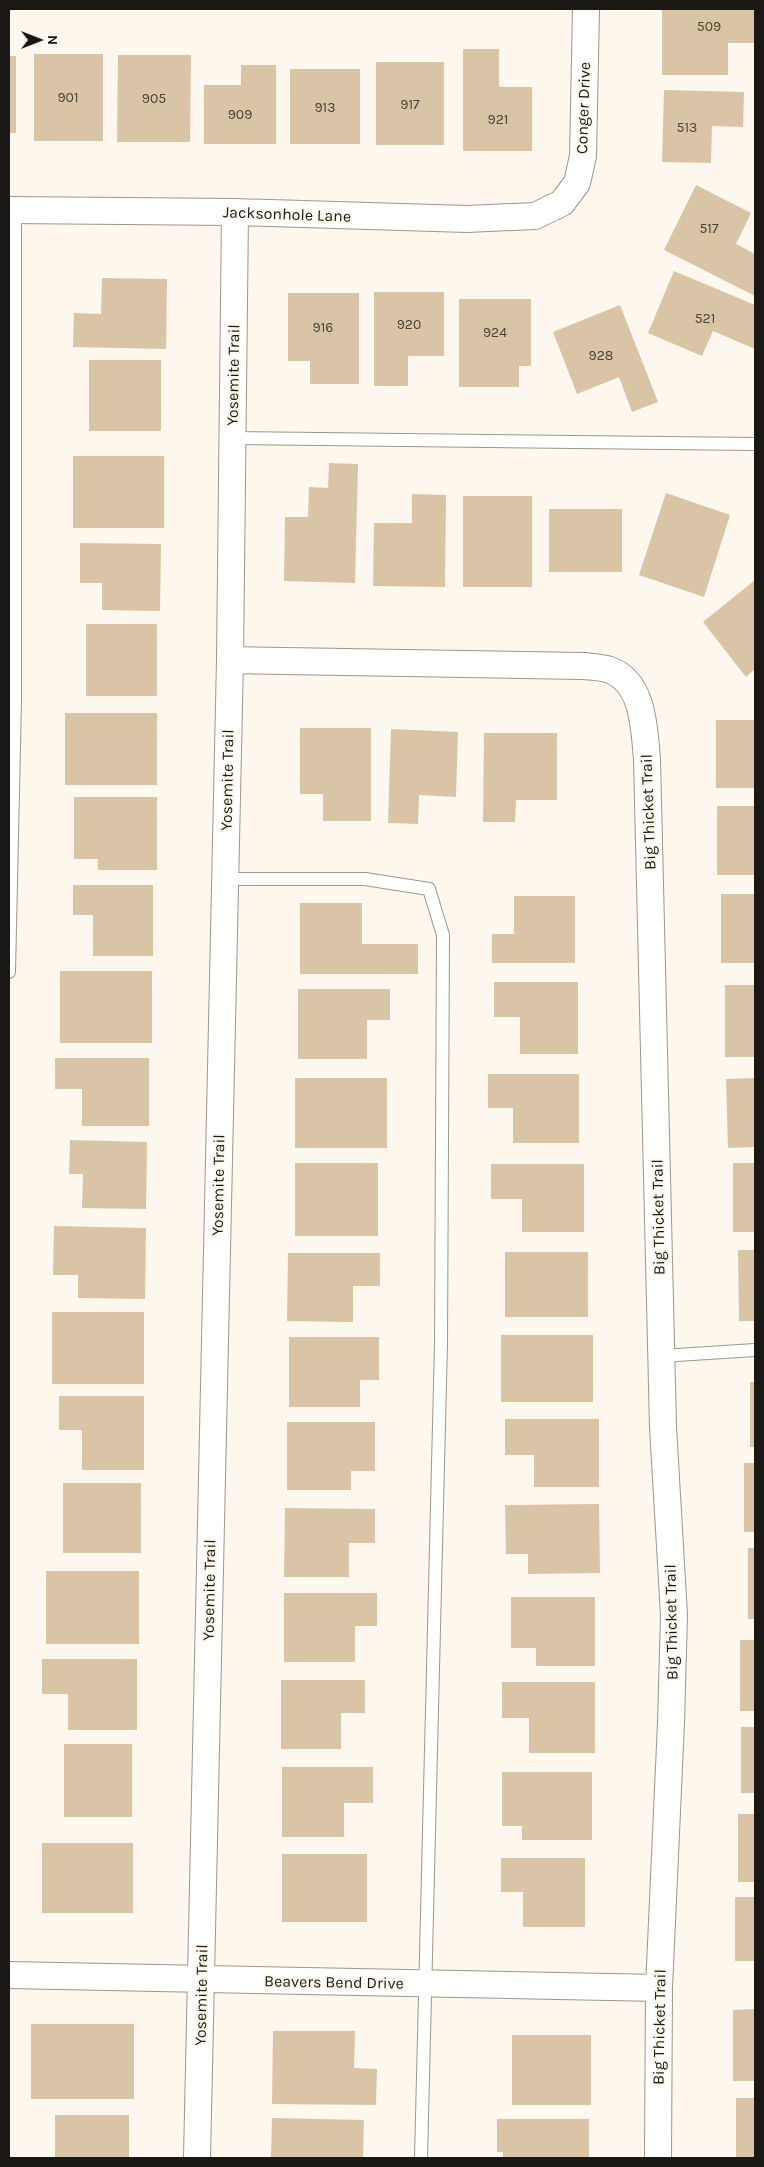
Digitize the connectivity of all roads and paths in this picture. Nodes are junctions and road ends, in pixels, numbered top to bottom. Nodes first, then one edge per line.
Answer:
1 (586, 9) edge
2 (562, 203) joint
3 (12, 210) edge
4 (235, 212) junction
5 (232, 438) junction
6 (755, 444) edge
7 (230, 660) junction
8 (225, 879) junction
9 (9, 972) edge
10 (755, 1350) edge
11 (661, 1356) junction
12 (9, 1975) edge
13 (201, 1979) junction
14 (425, 1984) junction
15 (659, 1988) junction
16 (198, 2158) edge
17 (421, 2158) edge
18 (658, 2158) edge

1 - 2 street, Conger Drive
2 - 4 street, Jacksonhole Lane
3 - 4 street, Jacksonhole Lane
3 - 9 lane
4 - 5 street, Yosemite Trail
5 - 6 lane
5 - 7 street, Yosemite Trail
7 - 8 street, Yosemite Trail
7 - 11 street, Big Thicket Trail
8 - 13 street, Yosemite Trail
8 - 14 lane
10 - 11 lane
11 - 15 street, Big Thicket Trail
12 - 13 street, Beavers Bend Drive
13 - 14 street, Beavers Bend Drive
13 - 16 street, Yosemite Trail
14 - 15 street, Beavers Bend Drive
14 - 17 lane
15 - 18 street, Big Thicket Trail

